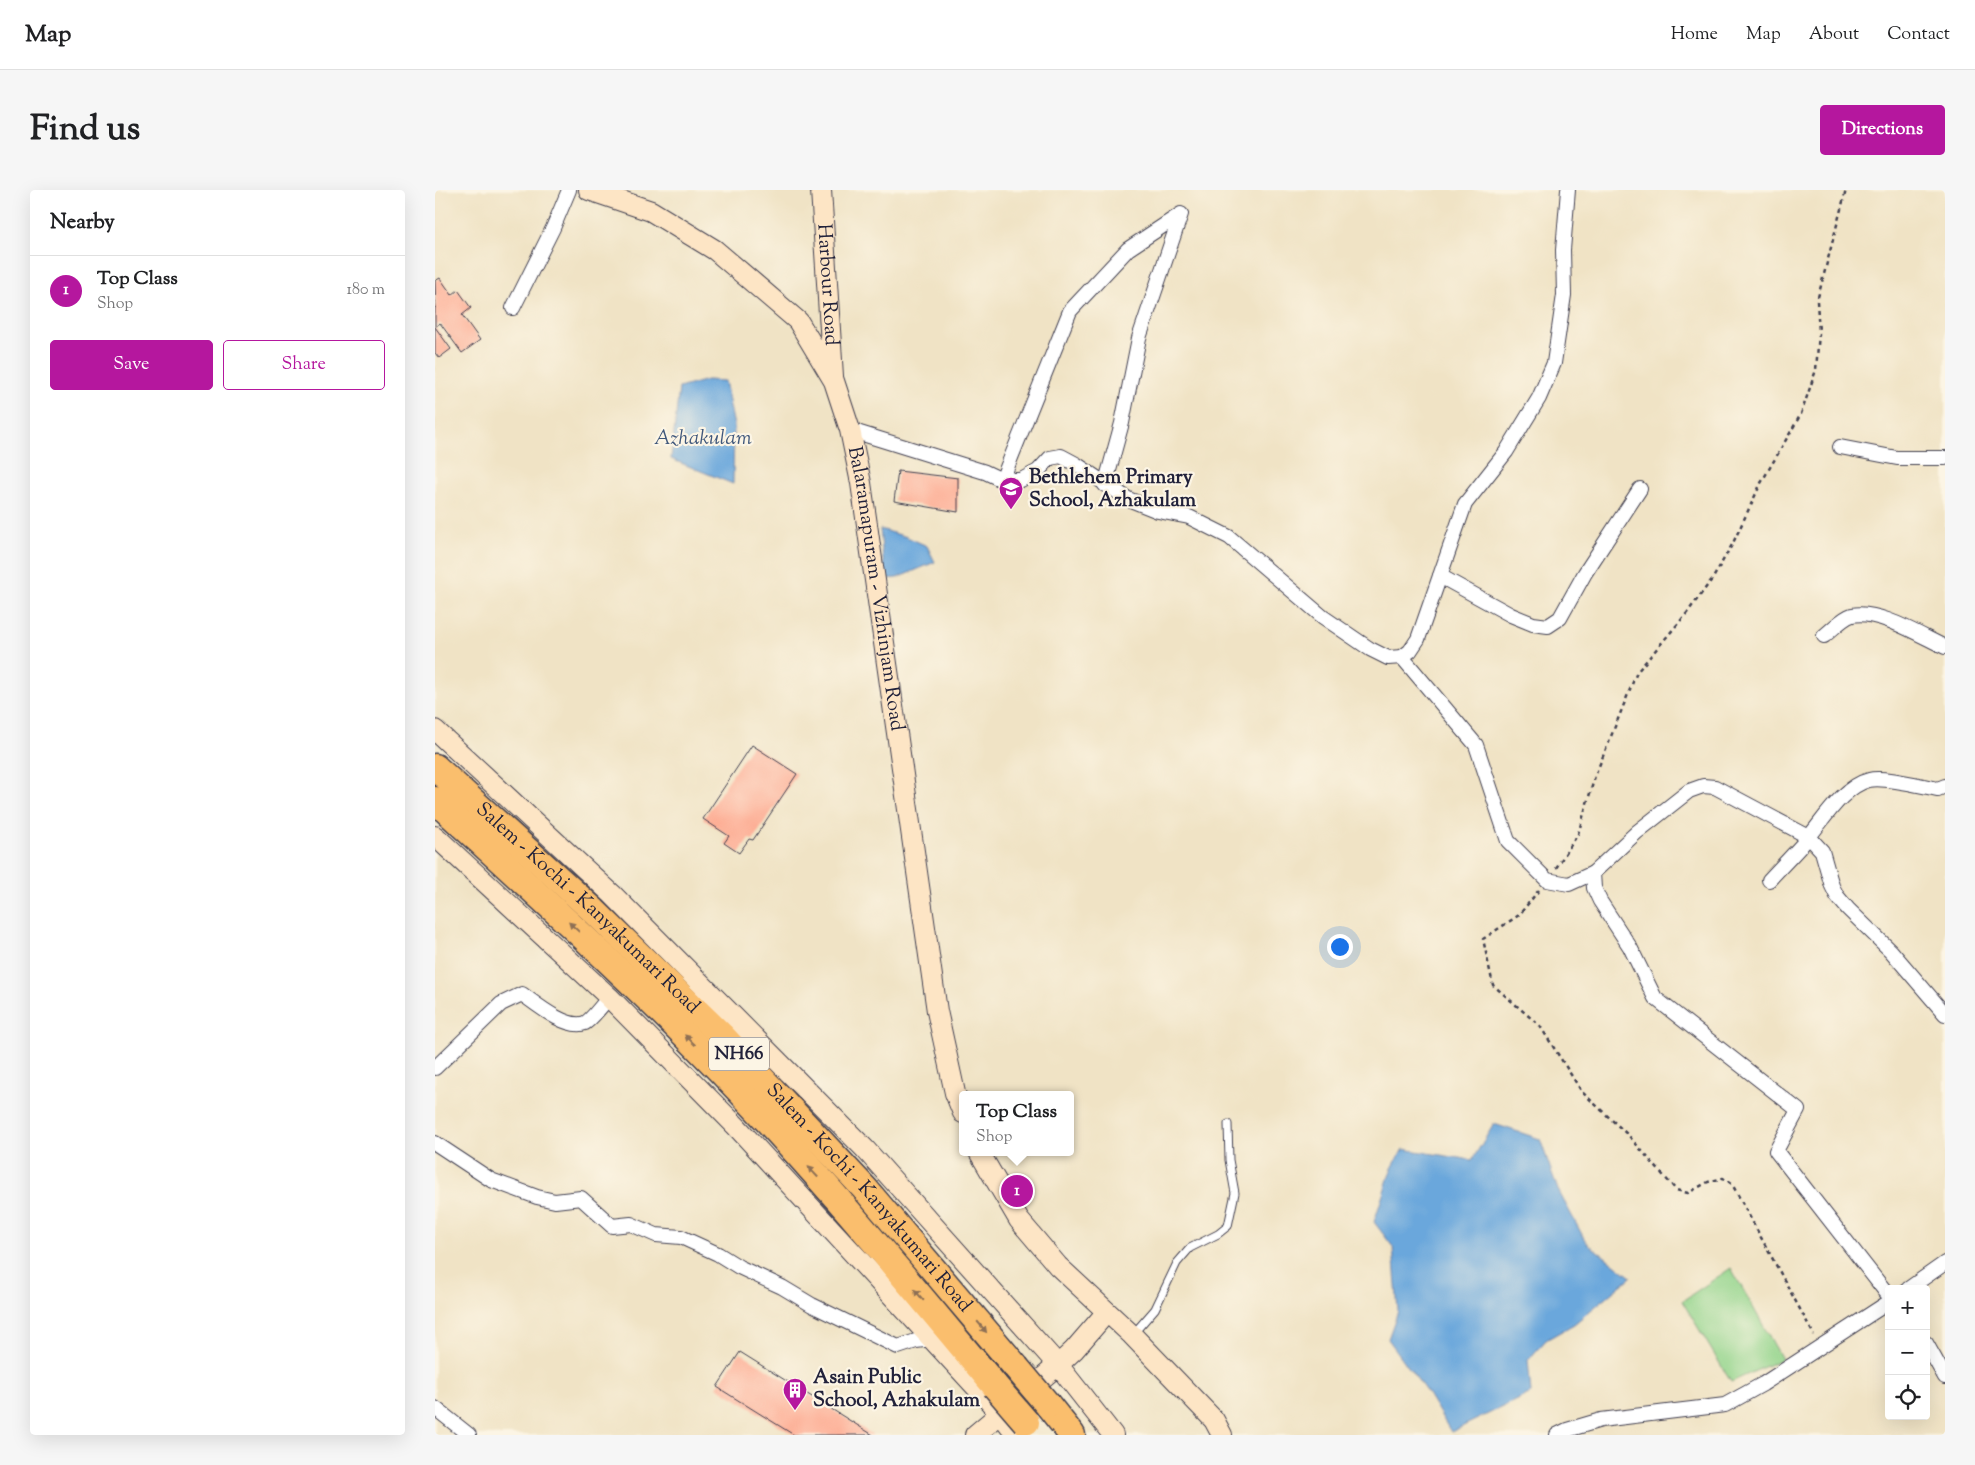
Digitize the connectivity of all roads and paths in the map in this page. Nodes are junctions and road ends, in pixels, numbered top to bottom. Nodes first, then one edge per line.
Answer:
1 (569, 190) edge
2 (589, 190) edge
3 (821, 190) edge
4 (1568, 190) edge
5 (513, 308) dead end
6 (834, 381) junction
7 (850, 430) junction
8 (1840, 447) dead end
9 (1945, 458) edge
10 (1003, 480) junction
11 (1105, 485) junction
12 (1641, 489) dead end
13 (1440, 576) junction
14 (1824, 636) dead end
15 (1945, 647) edge
16 (1402, 657) junction
17 (435, 730) edge
18 (435, 768) edge
19 (1945, 786) edge
20 (435, 800) edge
21 (435, 836) edge
22 (1809, 837) junction
23 (1593, 873) junction
24 (1769, 880) dead end
25 (609, 997) junction
26 (1945, 1014) edge
27 (435, 1068) edge
28 (959, 1102) edge
29 (1228, 1124) dead end
30 (435, 1143) edge
31 (981, 1156) edge
32 (1945, 1263) edge
33 (1914, 1285) edge
34 (1885, 1291) edge
35 (1885, 1305) edge
36 (1106, 1312) junction
37 (1132, 1335) junction
38 (932, 1339) junction
39 (1930, 1350) edge
40 (1058, 1365) junction
41 (1945, 1377) edge
42 (435, 1408) edge
43 (1000, 1412) junction
44 (1026, 1431) edge
45 (469, 1435) edge
46 (975, 1435) edge
47 (1072, 1435) edge
48 (1113, 1435) edge
49 (1223, 1435) edge
50 (1557, 1435) edge

1 - 5 street
2 - 6 street, Balaramapuram - Vizhinjam Road
3 - 6 street, Harbour Road
4 - 13 street
6 - 7 street, Balaramapuram - Vizhinjam Road
7 - 10 street
7 - 28 street, Balaramapuram - Vizhinjam Road
8 - 9 street
10 - 11 street
10 - 11 street
11 - 16 street
12 - 13 street
13 - 16 street
14 - 15 street
16 - 23 street
17 - 40 street
18 -> 47 highway, Salem - Kochi - Kanyakumari Road / NH66, bridge
19 - 22 street
44 -> 20 highway, Salem - Kochi - Kanyakumari Road / NH66, bridge
21 - 25 street
22 - 23 street
22 - 24 street
22 - 26 street
23 - 34 street
25 - 27 street
25 - 38 street
29 - 37 lane
30 - 38 street
31 - 36 street
32 - 33 street
35 - 50 street
36 - 37 street
36 - 40 street
37 - 49 street
38 - 43 street
39 - 41 street
40 - 43 street
40 - 48 street
42 - 45 street
43 - 44 street
43 - 46 street

